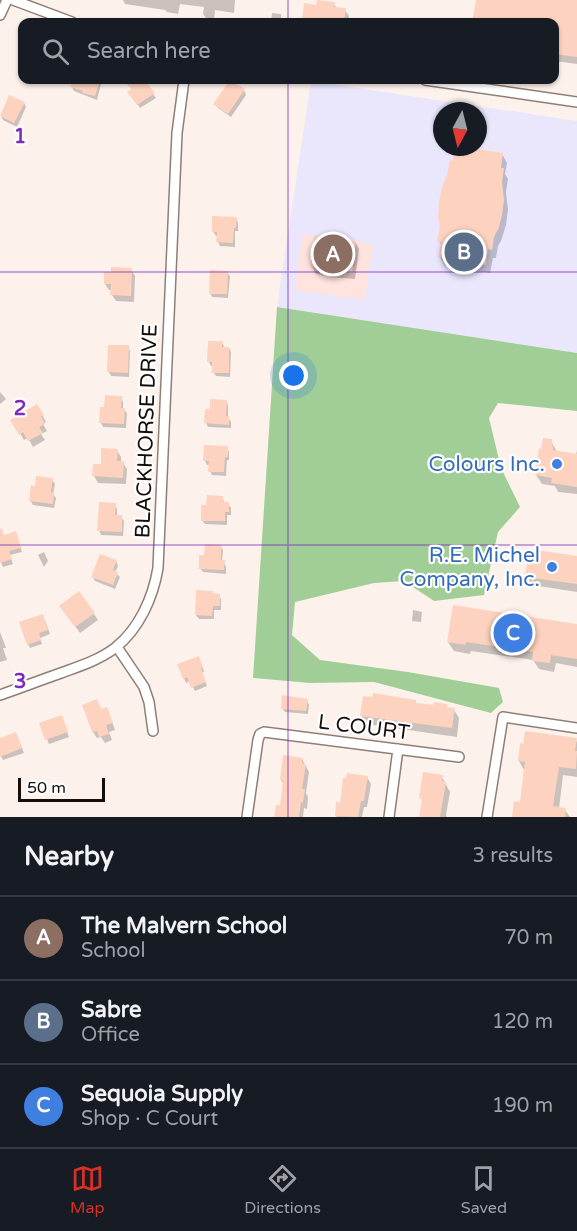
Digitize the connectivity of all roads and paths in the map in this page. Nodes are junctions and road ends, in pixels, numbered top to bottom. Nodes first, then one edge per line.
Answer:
1 (7, 0) edge
2 (13, 0) edge
3 (0, 15) edge
4 (61, 18) edge
5 (183, 84) edge
6 (453, 84) edge
7 (577, 102) edge
8 (117, 647) junction
9 (0, 695) edge
10 (577, 729) edge
11 (153, 731) dead end
12 (398, 749) junction
13 (459, 757) dead end
14 (247, 817) edge
15 (389, 817) edge
16 (487, 817) edge

1 - 3 street
2 - 4 street
5 - 8 street, BLACKHORSE DRIVE
6 - 7 street
8 - 9 street, BLACKHORSE DRIVE
8 - 11 street
10 - 16 street
12 - 13 street, L COURT
12 - 14 street, L COURT
12 - 15 street

